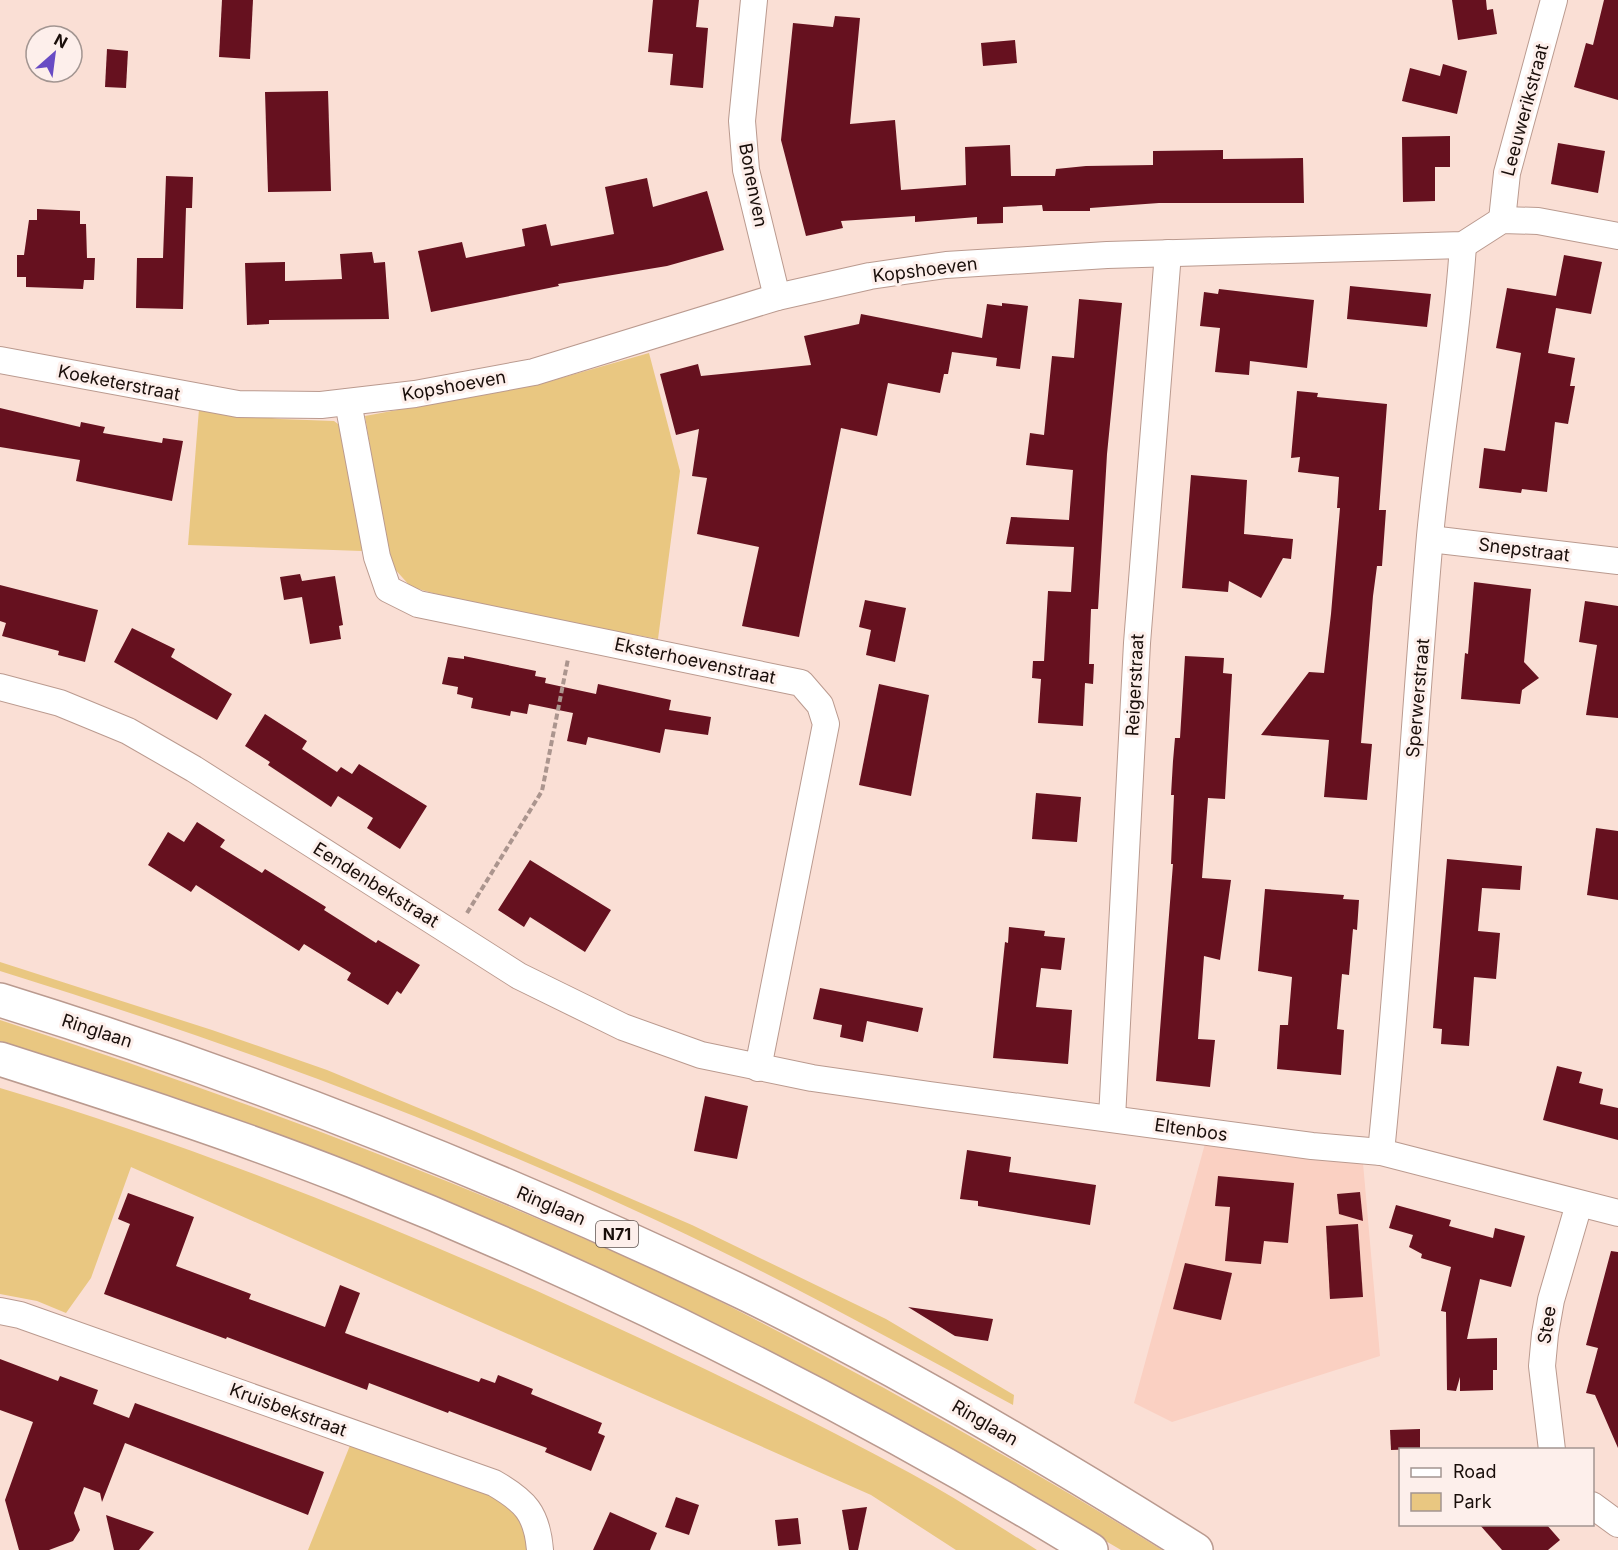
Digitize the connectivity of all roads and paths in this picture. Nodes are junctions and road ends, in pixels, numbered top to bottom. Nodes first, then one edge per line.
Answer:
1 (754, 0) edge
2 (1554, 0) edge
3 (1502, 220) junction
4 (1618, 237) edge
5 (1463, 245) junction
6 (1168, 253) junction
7 (777, 297) junction
8 (0, 360) edge
9 (348, 402) junction
10 (238, 404) joint
11 (1430, 539) junction
12 (1618, 561) edge
13 (572, 636) junction
14 (0, 687) edge
15 (454, 934) junction
16 (0, 1000) edge
17 (0, 1059) edge
18 (758, 1068) junction
19 (1112, 1118) junction
20 (1380, 1152) junction
21 (1579, 1204) junction
22 (1618, 1213) edge
23 (0, 1311) edge
24 (1552, 1448) edge
25 (1594, 1505) edge
26 (1618, 1524) edge
27 (540, 1550) edge
28 (1091, 1550) edge
29 (1196, 1550) edge

1 - 7 street, Bonenven
2 - 3 street, Leeuwerikstraat
3 - 4 street
3 - 5 street
5 - 6 street, Kopshoeven
5 - 11 street, Sperwerstraat
6 - 7 street, Kopshoeven
6 - 19 street, Reigerstraat
7 - 9 street, Kopshoeven
8 - 10 street, Koeketerstraat
9 - 10 street, Kopshoeven
9 - 13 street, Eksterhoevenstraat
11 - 12 street, Snepstraat
11 - 20 street, Sperwerstraat
13 - 15 path
13 - 18 street, Eksterhoevenstraat
14 - 15 street, Eendenbekstraat
15 - 18 street, Eendenbekstraat
16 - 29 highway, Ringlaan / N71
17 - 28 highway
18 - 19 street, Eltenbos
19 - 20 street, Eltenbos
20 - 21 street, Eltenbos
21 - 22 street, Eltenbos
21 - 24 street, Stee
23 - 27 street, Kruisbekstraat
25 - 26 street

